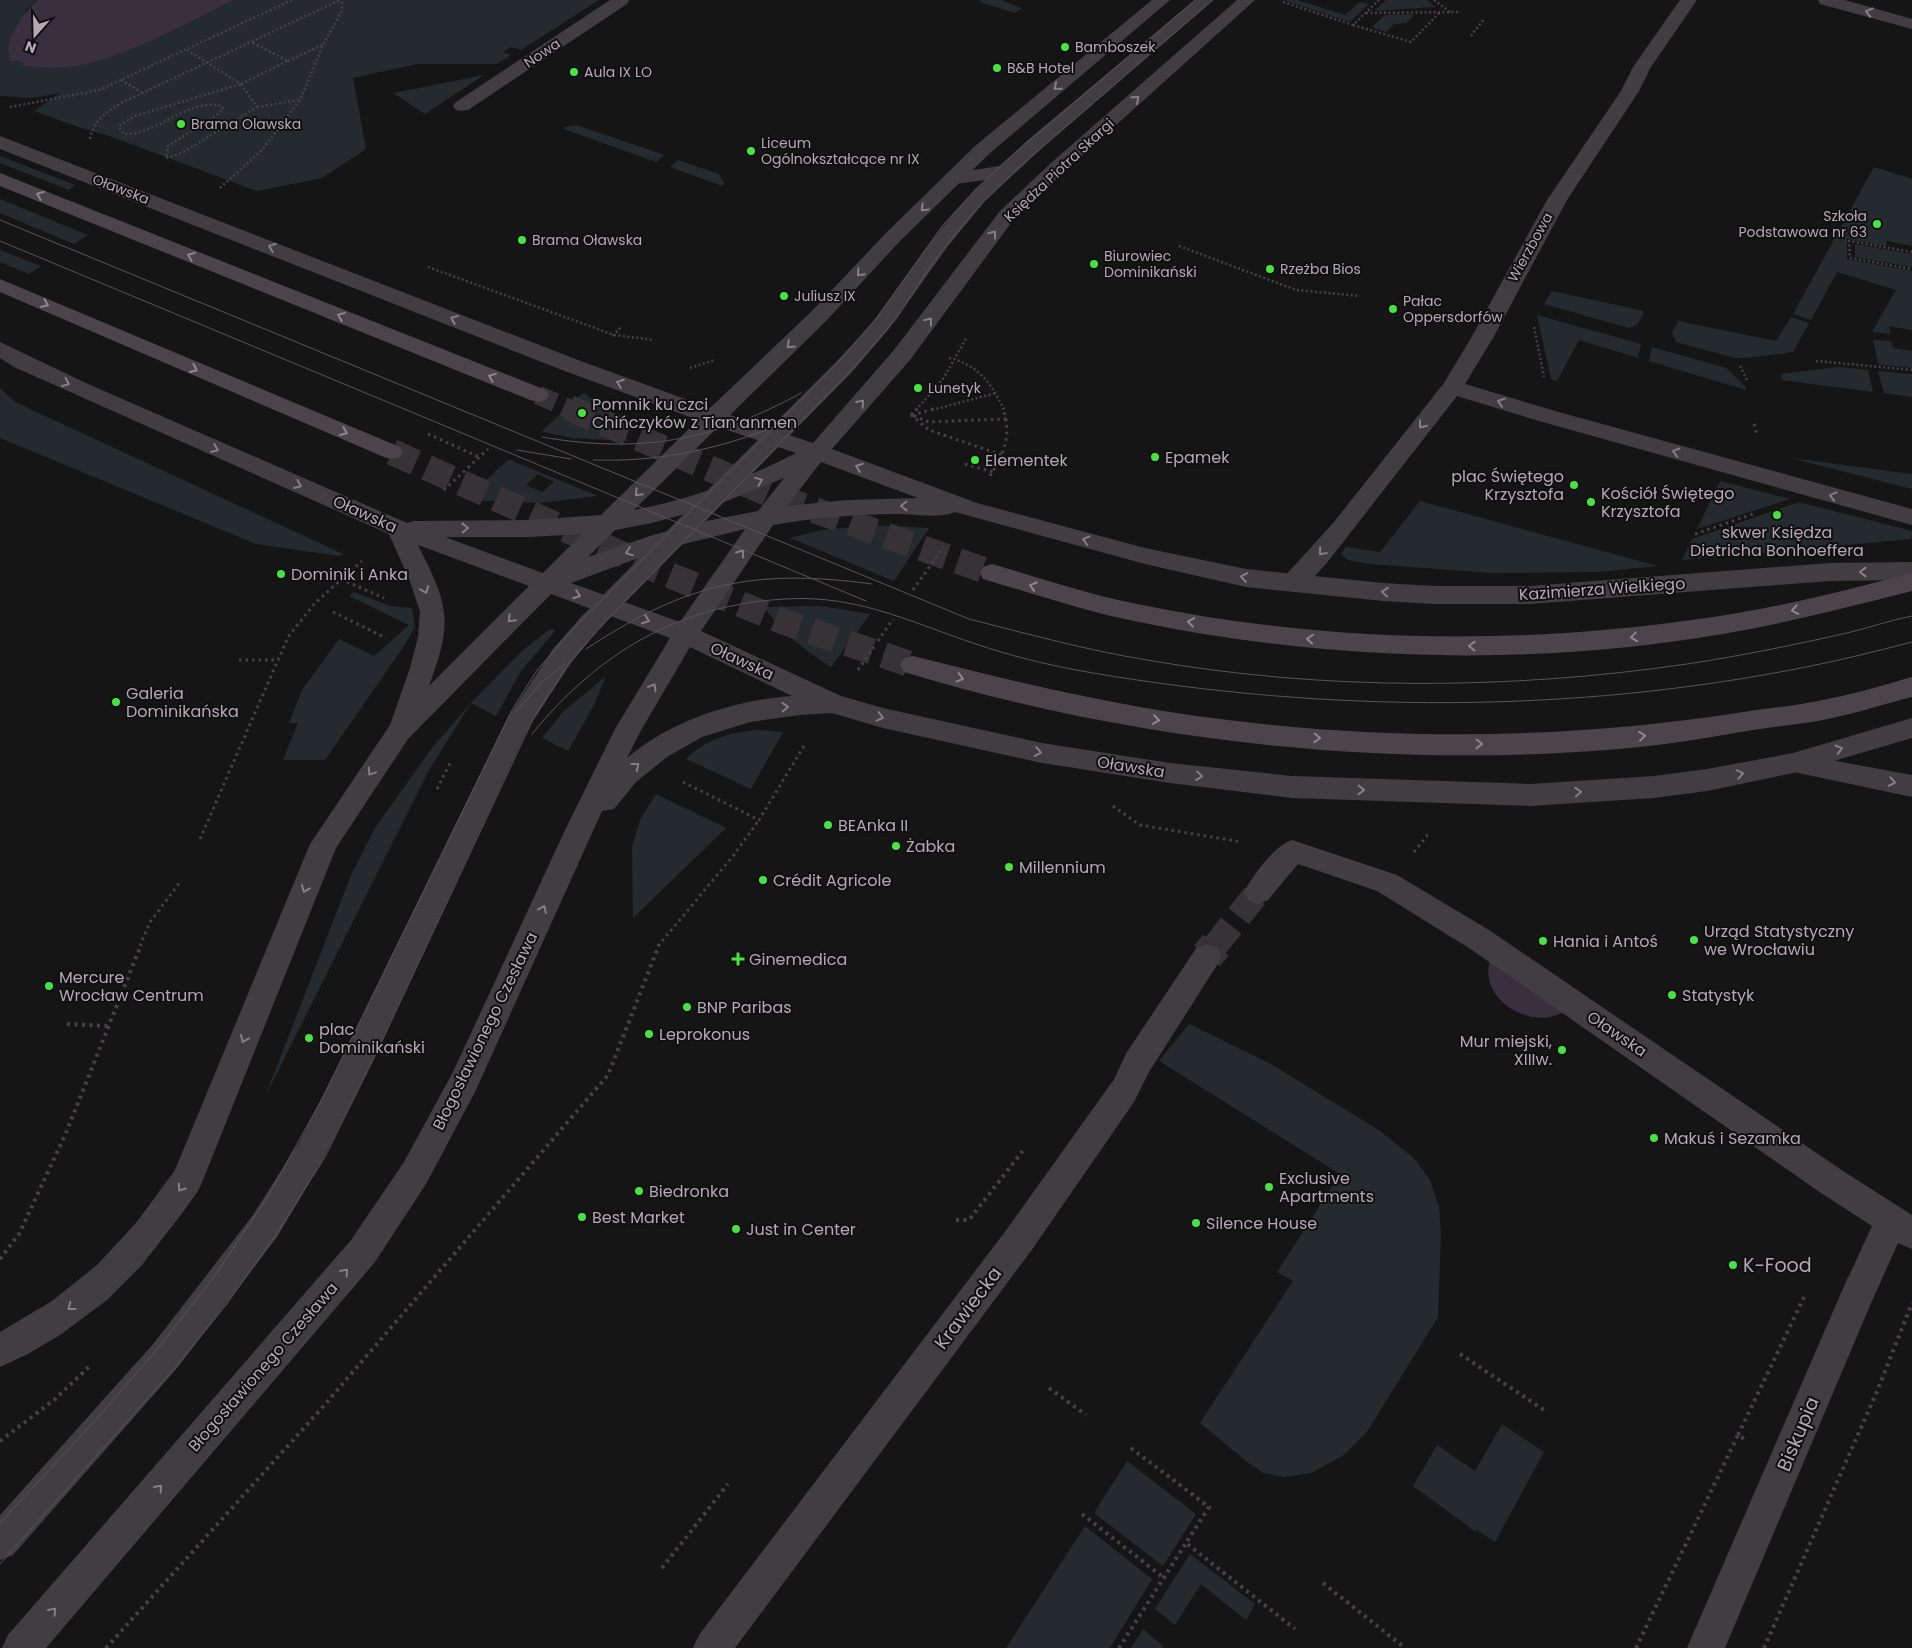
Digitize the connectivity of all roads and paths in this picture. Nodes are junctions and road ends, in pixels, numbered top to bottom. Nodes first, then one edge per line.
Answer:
1 (292, 0) edge
2 (340, 0) edge
3 (621, 0) edge
4 (1162, 0) edge
5 (1205, 0) edge
6 (1247, 0) edge
7 (1276, 0) edge
8 (1379, 0) edge
9 (1434, 0) edge
10 (1689, 0) edge
11 (1826, 0) edge
12 (1440, 12) junction
13 (1450, 12) junction
14 (1461, 12) dead end
15 (1366, 13) junction
16 (1484, 19) dead end
17 (1912, 24) edge
18 (1352, 25) junction
19 (1471, 36) dead end
20 (250, 42) junction
21 (323, 45) junction
22 (188, 50) junction
23 (288, 61) junction
24 (206, 63) junction
25 (121, 80) junction
26 (240, 84) junction
27 (142, 93) junction
28 (300, 100) junction
29 (462, 106) dead end
30 (257, 107) junction
31 (8, 108) dead end
32 (90, 140) dead end
33 (0, 142) edge
34 (1007, 171) junction
35 (954, 178) junction
36 (0, 179) edge
37 (219, 189) dead end
38 (1179, 246) dead end
39 (1912, 252) edge
40 (1912, 269) edge
41 (0, 285) edge
42 (1360, 296) dead end
43 (1533, 324) dead end
44 (621, 327) dead end
45 (654, 340) dead end
46 (0, 349) edge
47 (958, 358) dead end
48 (1816, 361) dead end
49 (1740, 366) dead end
50 (949, 369) dead end
51 (1912, 370) edge
52 (1748, 382) dead end
53 (1545, 385) dead end
54 (1452, 387) junction
55 (996, 392) junction
56 (538, 395) tunnel mouth
57 (911, 415) junction
58 (715, 418) junction
59 (1007, 419) junction
60 (1754, 424) dead end
61 (775, 438) junction
62 (1758, 441) dead end
63 (488, 449) dead end
64 (392, 452) tunnel mouth
65 (817, 452) junction
66 (1002, 455) junction
67 (990, 477) dead end
68 (438, 496) dead end
69 (714, 499) junction
70 (970, 509) junction
71 (1758, 512) dead end
72 (1912, 517) edge
73 (765, 518) junction
74 (610, 522) junction
75 (399, 530) junction
76 (1695, 534) dead end
77 (676, 538) junction
78 (944, 546) dead end
79 (362, 562) dead end
80 (1912, 571) edge
81 (992, 573) tunnel mouth
82 (341, 579) junction
83 (1912, 582) edge
84 (1293, 583) junction
85 (546, 584) junction
86 (913, 590) dead end
87 (383, 598) dead end
88 (608, 606) junction
89 (333, 612) dead end
90 (685, 634) junction
91 (392, 641) dead end
92 (239, 660) dead end
93 (279, 660) junction
94 (913, 665) tunnel mouth
95 (1912, 687) edge
96 (833, 704) junction
97 (1912, 728) edge
98 (399, 732) junction
99 (1793, 763) junction
100 (793, 764) dead end
101 (680, 780) dead end
102 (1912, 786) edge
103 (759, 820) junction
104 (1140, 825) dead end
105 (580, 828) junction
106 (1431, 831) dead end
107 (200, 839) dead end
108 (1301, 853) junction
109 (181, 880) dead end
110 (1387, 883) junction
111 (1258, 892) tunnel mouth
112 (1207, 956) tunnel mouth
113 (67, 1024) dead end
114 (109, 1026) junction
115 (1902, 1226) edge
116 (0, 1258) edge
117 (1806, 1293) dead end
118 (1912, 1303) edge
119 (0, 1350) edge
120 (1460, 1354) dead end
121 (1049, 1388) dead end
122 (1544, 1410) dead end
123 (1086, 1415) dead end
124 (1738, 1434) dead end
125 (1131, 1448) dead end
126 (1733, 1448) dead end
127 (728, 1484) dead end
128 (1082, 1514) dead end
129 (0, 1542) edge
130 (1186, 1543) junction
131 (662, 1568) dead end
132 (1164, 1578) junction
133 (1323, 1582) dead end
134 (1295, 1629) dead end
135 (21, 1648) edge
136 (106, 1648) edge
137 (712, 1648) edge
138 (1119, 1648) edge
139 (1405, 1648) edge
140 (1636, 1648) edge
141 (1706, 1648) edge
142 (1764, 1648) edge

1 - 22 path
2 - 20 path
2 - 21 path
3 - 29 street, Nowa
4 -> 35 street
5 - 34 street
65 -> 6 street, Księdza Piotra Skargi
7 - 18 path
8 - 15 path
9 - 13 path
10 - 54 street, Wierzbowa
17 -> 11 street
12 - 13 path
12 - 15 path
12 - 18 path
13 - 14 path
15 - 18 path
16 - 19 path
20 - 23 path
20 - 24 path
21 - 23 path
21 - 28 path
22 - 24 path
22 - 25 path
23 - 26 path
24 - 26 path
24 - 27 path
25 - 27 path
25 - 31 path
26 - 30 path
26 - 30 path
27 - 32 path
28 - 30 path
28 - 37 path
58 -> 33 street, Oławska
34 - 35 street
34 - 61 street
35 -> 58 street
56 -> 36 main road
38 - 42 path
39 - 40 path
41 -> 64 main road
43 - 53 path
44 - 45 path
46 -> 75 street, Oławska
47 - 55 path
48 - 51 path
49 - 52 path
50 - 57 path
72 -> 54 street
54 -> 84 street, Wierzbowa
55 - 57 path
55 - 59 path
57 - 59 path
57 - 66 path
58 - 61 street, Oławska
58 -> 74 street
59 - 66 path
60 - 62 path
61 - 65 street, Oławska
61 - 69 street
63 - 68 path
69 -> 65 street
70 -> 65 street, Oławska
65 - 73 street, Księdza Piotra Skargi
66 - 67 path
69 - 74 street
69 - 77 street
70 -> 73 street
84 -> 70 street, Oławska
71 - 76 path
73 - 77 street
90 -> 73 street, Błogosławionego Czesława
75 -> 74 street
74 - 85 street
75 - 85 street, Oławska
75 -> 98 street
77 -> 85 street
77 - 88 street
78 - 86 path
79 - 82 path
80 -> 84 street, Kazimierza Wielkiego
83 -> 81 main road
82 - 87 path
82 - 93 path
85 -> 88 street, Oławska
85 -> 98 street
88 -> 90 street, Oławska
88 - 129 street
89 - 91 path
90 - 96 street, Oławska
105 -> 90 street, Błogosławionego Czesława
92 - 93 path
93 - 107 path
94 -> 95 main road
96 -> 99 street, Oławska
105 -> 96 street
99 -> 97 street
98 -> 119 street
99 -> 102 street
100 - 103 path
101 - 103 path
103 - 136 path
104 - 108 path
135 -> 105 street, Błogosławionego Czesława
106 - 110 path
108 - 110 street, Oławska
108 - 111 street
109 - 114 path
110 - 115 street, Oławska
112 - 137 street, Krawiecka
113 - 114 path
114 - 116 path
115 - 141 street, Biskupia
117 - 124 path
118 - 142 path
120 - 122 path
121 - 123 path
125 - 130 path
126 - 140 path
127 - 131 path
128 - 132 path
130 - 132 path
130 - 134 path
132 - 138 path
133 - 139 path

